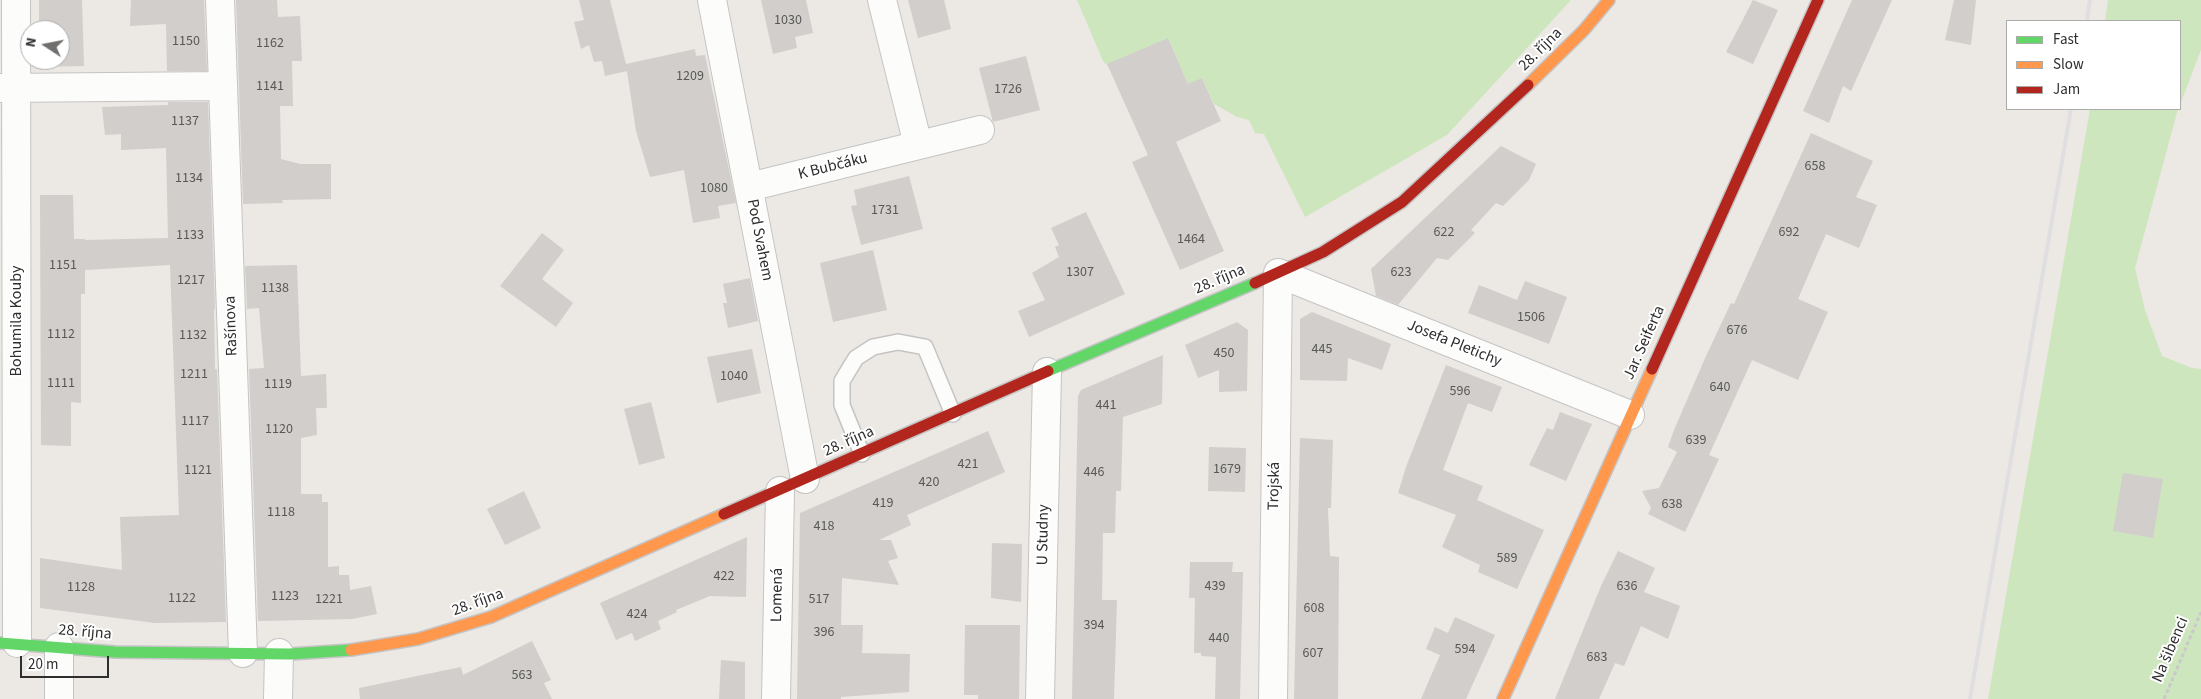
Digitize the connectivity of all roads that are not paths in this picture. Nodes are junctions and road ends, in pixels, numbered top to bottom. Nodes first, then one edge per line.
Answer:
1 (16, 0) edge
2 (220, 0) edge
3 (712, 0) edge
4 (882, 0) edge
5 (1608, 0) edge
6 (1818, 0) edge
7 (223, 86) junction
8 (8, 88) edge
9 (980, 130) dead end
10 (918, 145) junction
11 (748, 187) junction
12 (1278, 273) junction
13 (1048, 372) junction
14 (953, 414) junction
15 (1630, 415) junction
16 (862, 454) junction
17 (805, 479) junction
18 (780, 491) junction
19 (9, 643) edge
20 (59, 647) junction
21 (243, 653) junction
22 (279, 653) junction
23 (59, 699) edge
24 (278, 699) edge
25 (776, 699) edge
26 (1040, 699) edge
27 (1273, 699) edge
28 (1503, 699) edge

1 - 8 street, Bohumila Kouby
2 - 7 street, Rašínova
3 - 11 street, Pod Svahem
4 - 10 street
5 - 12 main road, 28. října
6 - 15 main road, Jar. Seiferta
7 - 8 street
7 - 21 street, Rašínova
8 - 19 street, Bohumila Kouby
9 - 10 street, K Bubčáku
10 - 11 street, K Bubčáku
11 - 17 street, Pod Svahem
12 - 13 main road, 28. října
12 - 15 street, Josefa Pletichy
12 - 27 street, Trojská
13 - 14 main road, 28. října
13 - 26 street, U Studny
14 - 16 main road, 28. října
14 - 16 lane
15 - 28 main road, Jar. Seiferta
16 - 17 main road, 28. října
17 - 18 main road, 28. října
18 - 22 main road, 28. října
18 - 25 street, Lomená
19 - 20 main road, 28. října
20 - 21 main road, 28. října
20 - 23 street
21 - 22 main road, 28. října
22 - 24 street

